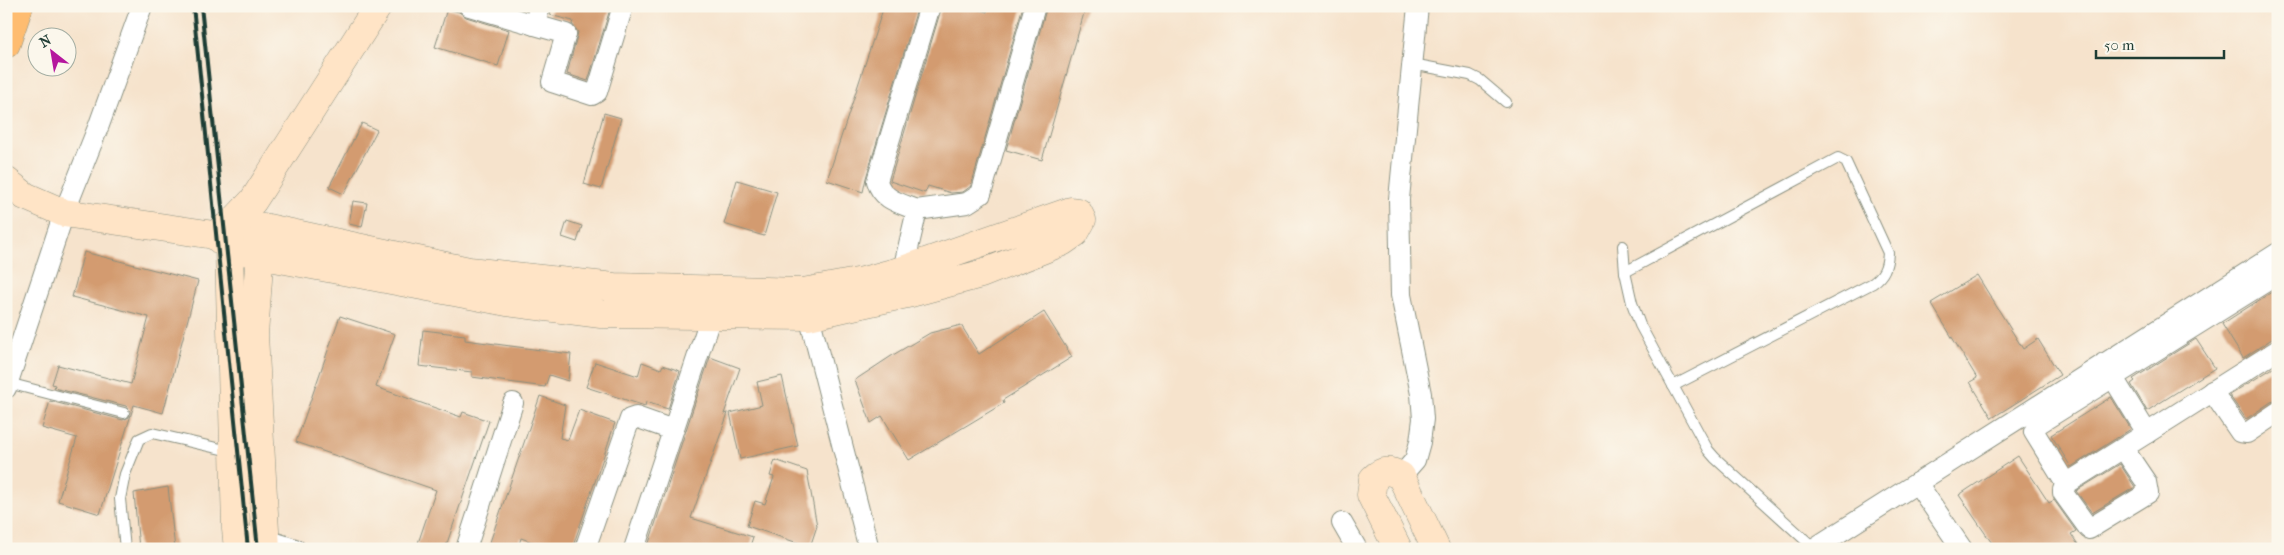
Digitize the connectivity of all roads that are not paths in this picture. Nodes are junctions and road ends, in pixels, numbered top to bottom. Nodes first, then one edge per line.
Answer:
1 (19, 6) edge
2 (142, 6) edge
3 (378, 6) edge
4 (469, 6) edge
5 (623, 6) edge
6 (930, 6) edge
7 (1035, 6) edge
8 (1418, 6) edge
9 (537, 16) edge
10 (6, 44) edge
11 (1412, 64) junction
12 (1506, 102) dead end
13 (6, 181) edge
14 (253, 201) junction
15 (918, 210) junction
16 (64, 213) junction
17 (263, 227) junction
18 (225, 235) junction
19 (1623, 246) dead end
20 (2278, 253) edge
21 (259, 255) junction
22 (1625, 272) junction
23 (2278, 274) edge
24 (907, 282) junction
25 (604, 286) junction
26 (806, 304) junction
27 (601, 314) junction
28 (711, 316) junction
29 (2278, 350) edge
30 (2109, 371) junction
31 (7, 385) edge
32 (1673, 386) junction
33 (2212, 391) junction
34 (513, 403) dead end
35 (2278, 412) edge
36 (124, 413) dead end
37 (674, 430) junction
38 (2148, 432) junction
39 (2124, 448) junction
40 (234, 452) junction
41 (1401, 476) junction
42 (1917, 483) junction
43 (2066, 484) junction
44 (1342, 523) dead end
45 (237, 539) edge
46 (266, 544) edge
47 (1397, 548) edge
48 (125, 549) edge
49 (295, 549) edge
50 (466, 549) edge
51 (585, 549) edge
52 (634, 549) edge
53 (869, 549) edge
54 (1357, 549) edge
55 (1436, 549) edge
56 (1813, 549) edge
57 (1962, 549) edge

1 - 10 main road
2 - 16 street
3 - 14 street
4 - 9 street
5 - 9 street
6 - 15 street
7 - 15 street
8 - 11 street
11 - 12 lane
11 - 41 street
13 - 16 street
14 - 17 street
14 - 18 street
15 - 24 street
16 - 18 street
16 - 31 street
17 - 18 street
17 - 21 street
17 - 25 street
18 - 21 street
18 - 40 street
19 - 22 lane
20 - 30 street
21 - 27 street
21 - 46 street
22 - 32 lane
22 - 32 lane
23 - 30 street
24 - 24 street
24 - 26 street
25 - 26 street
25 - 27 street
26 - 28 street
26 - 53 street
27 - 28 street
28 - 37 street
29 - 33 street
30 - 38 street
30 - 42 street
30 - 43 street
31 - 36 lane
32 - 56 lane
33 - 35 street
33 - 38 street
34 - 50 street
37 - 51 street
37 - 52 street
38 - 39 street
39 - 43 street
39 - 43 street
40 - 45 street
40 - 48 lane
41 - 47 street
41 - 55 street
42 - 56 street
42 - 57 street
44 - 54 street
45 - 46 street
46 - 49 street

